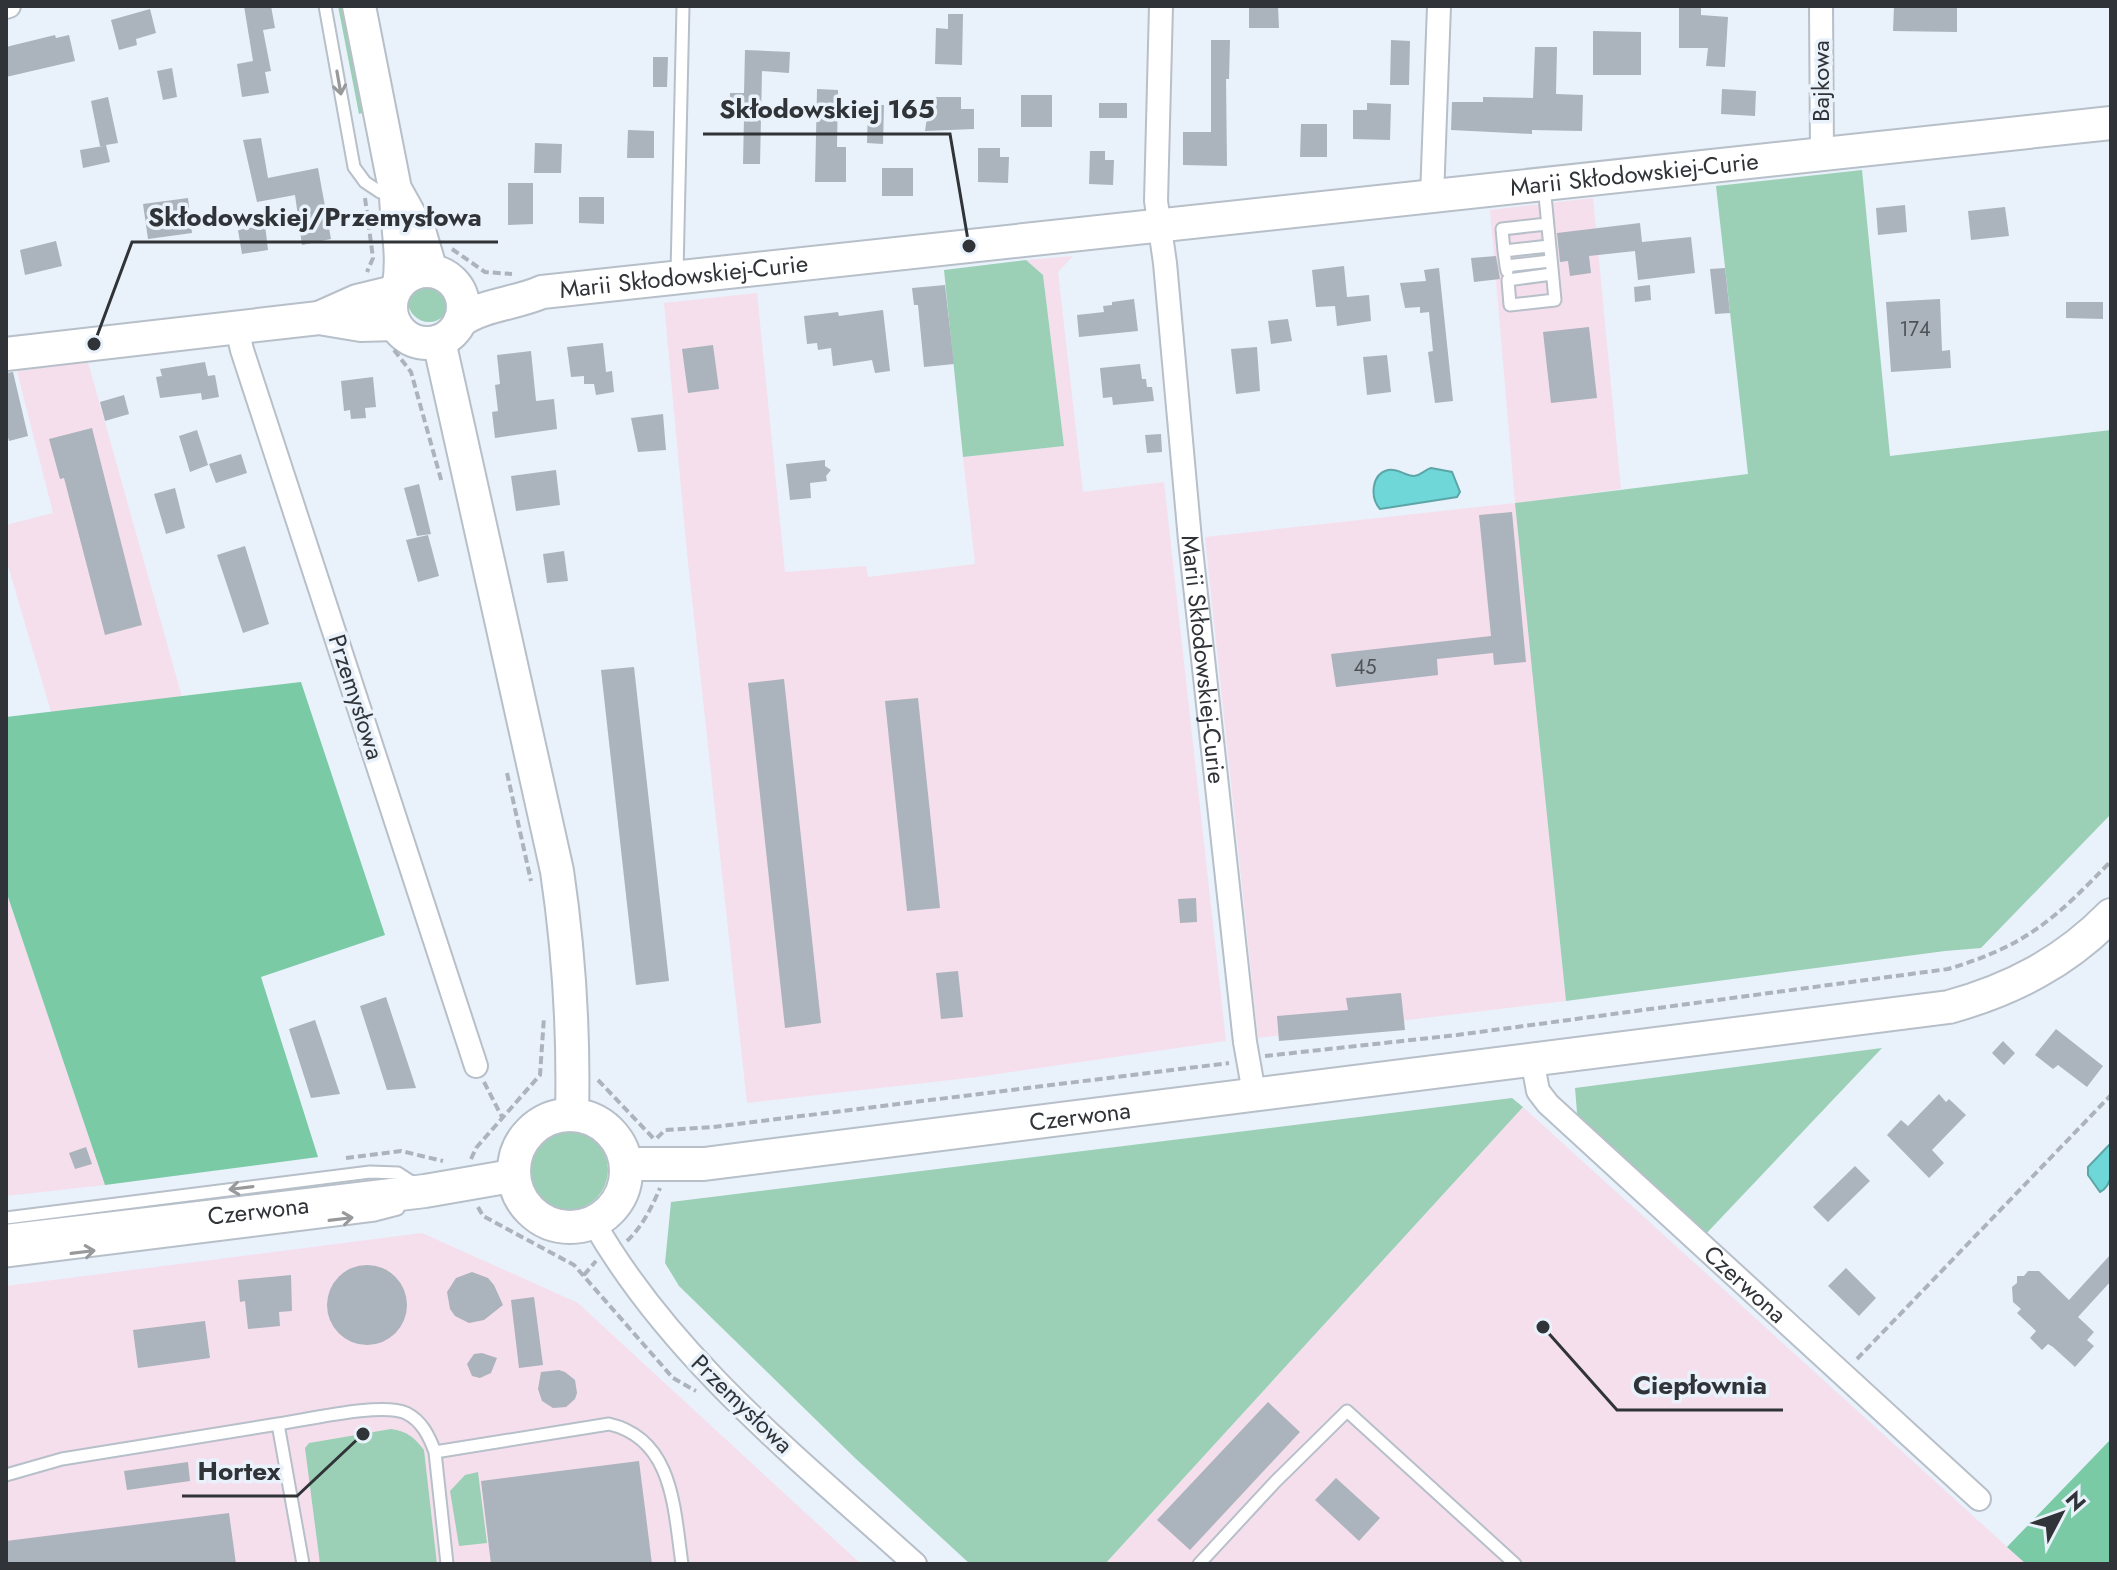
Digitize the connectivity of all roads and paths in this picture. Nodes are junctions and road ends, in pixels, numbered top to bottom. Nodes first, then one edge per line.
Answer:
1 (325, 6) edge
2 (359, 6) edge
3 (683, 6) edge
4 (1161, 6) edge
5 (1439, 6) edge
6 (1821, 6) edge
7 (2111, 123) edge
8 (1822, 155) junction
9 (1544, 185) junction
10 (380, 186) junction
11 (1432, 197) junction
12 (1547, 224) junction
13 (1159, 226) junction
14 (1549, 246) junction
15 (371, 248) dead end
16 (1504, 251) junction
17 (1550, 261) junction
18 (1506, 266) junction
19 (444, 267) junction
20 (492, 274) dead end
21 (1552, 274) junction
22 (677, 278) junction
23 (1508, 280) junction
24 (397, 288) junction
25 (542, 292) junction
26 (319, 318) junction
27 (237, 328) junction
28 (450, 331) junction
29 (390, 332) junction
30 (6, 354) edge
31 (444, 487) dead end
32 (504, 762) dead end
33 (2111, 861) edge
34 (531, 882) dead end
35 (2111, 915) edge
36 (544, 1005) dead end
37 (1532, 1059) junction
38 (1248, 1061) junction
39 (476, 1066) joint
40 (601, 1081) dead end
41 (1254, 1093) junction
42 (2111, 1095) edge
43 (572, 1114) junction
44 (503, 1119) junction
45 (471, 1159) dead end
46 (627, 1164) junction
47 (512, 1176) junction
48 (661, 1186) dead end
49 (425, 1191) junction
50 (478, 1208) dead end
51 (6, 1218) edge
52 (594, 1223) junction
53 (6, 1241) edge
54 (626, 1241) dead end
55 (6, 1261) edge
56 (596, 1262) dead end
57 (584, 1275) junction
58 (1842, 1376) junction
59 (700, 1393) dead end
60 (278, 1424) junction
61 (435, 1452) junction
62 (6, 1475) edge
63 (1979, 1499) dead end
64 (303, 1564) edge
65 (447, 1564) edge
66 (682, 1564) edge
67 (915, 1564) edge
68 (1199, 1564) edge
69 (1515, 1564) edge

1 -> 10 lane
2 - 10 street
3 - 22 lane
4 - 13 street, Marii Skłodowskiej-Curie
5 - 11 street
6 - 8 street, Bajkowa
7 - 8 street, Marii Skłodowskiej-Curie
8 - 9 street, Marii Skłodowskiej-Curie
9 - 11 street, Marii Skłodowskiej-Curie
9 - 12 lane
10 - 15 path
10 - 19 street
10 - 24 street
11 - 13 street, Marii Skłodowskiej-Curie
12 - 14 lane
12 - 16 lane
13 - 22 street, Marii Skłodowskiej-Curie
13 - 38 street, Marii Skłodowskiej-Curie
14 - 16 lane
14 - 17 lane
16 - 18 lane
17 - 18 lane
17 - 21 lane
18 - 23 lane
19 - 20 path
19 - 24 street
19 - 25 street, Marii Skłodowskiej-Curie
19 - 28 street
21 - 23 lane
21 - 23 lane
22 - 25 street, Marii Skłodowskiej-Curie
24 - 26 street
24 - 29 street
25 - 28 street, Marii Skłodowskiej-Curie
26 - 27 street
26 - 29 street
27 - 30 street
27 - 39 street, Przemysłowa
28 - 29 street
28 - 43 street
29 - 31 path
32 - 34 path
33 - 38 path
35 - 37 street, Czerwona
36 - 44 path
37 - 41 street, Czerwona
37 - 58 street, Czerwona
38 - 40 path
38 - 41 street, Marii Skłodowskiej-Curie
39 - 44 path
41 - 46 street, Czerwona
42 - 58 path
43 - 46 street
43 - 47 street
44 - 45 path
46 - 52 street
47 - 49 street, Czerwona
47 - 52 street
48 - 54 path
49 -> 51 lane
49 - 53 street, Czerwona
55 -> 49 lane
50 - 57 path
52 - 67 street, Przemysłowa
56 - 57 path
57 - 59 path
58 - 63 street, Czerwona
60 - 61 lane
60 - 62 lane
60 - 64 lane
61 - 65 lane
61 - 66 lane
68 - 69 lane

